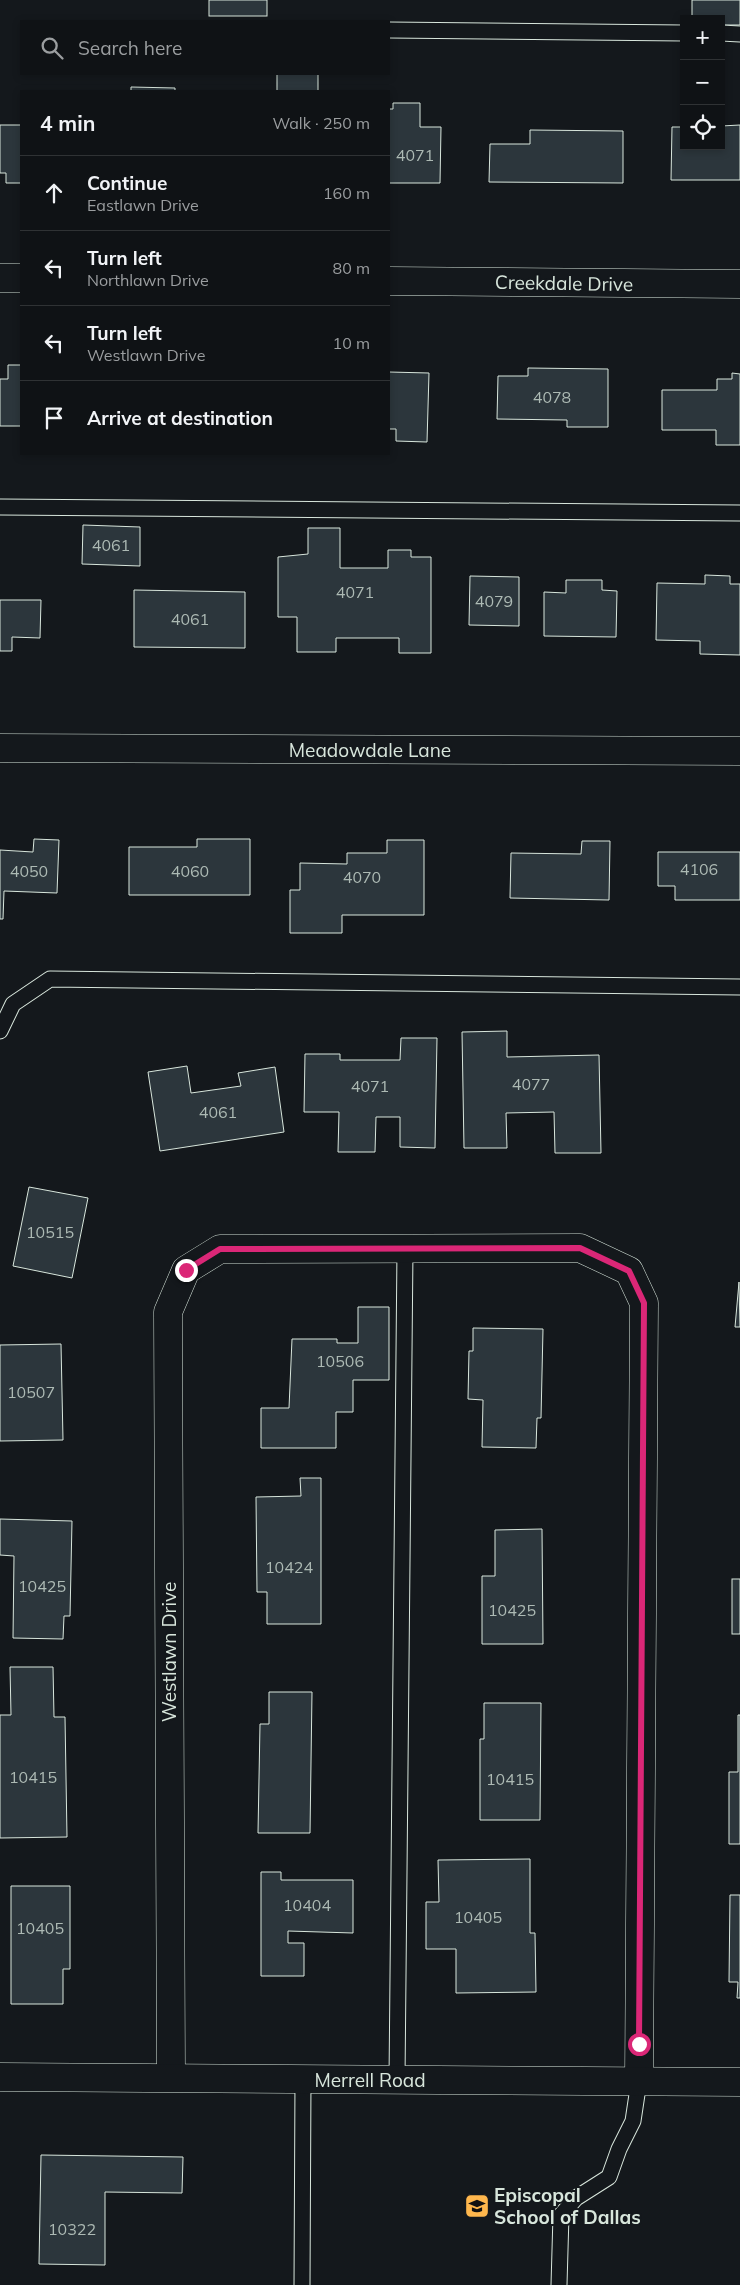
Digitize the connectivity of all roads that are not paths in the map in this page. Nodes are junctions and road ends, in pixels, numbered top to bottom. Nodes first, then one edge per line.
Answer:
1 (390, 30) edge
2 (680, 33) edge
3 (725, 33) edge
4 (740, 34) edge
5 (0, 278) edge
6 (20, 278) edge
7 (390, 281) edge
8 (740, 284) edge
9 (0, 507) edge
10 (740, 513) edge
11 (0, 748) edge
12 (740, 752) edge
13 (740, 987) edge
14 (0, 1031) edge
15 (405, 1249) junction
16 (0, 2077) edge
17 (171, 2077) junction
18 (303, 2079) junction
19 (397, 2080) junction
20 (639, 2081) junction
21 (740, 2082) edge
22 (302, 2285) edge
23 (559, 2285) edge

1 - 2 lane
3 - 4 lane
5 - 6 street
7 - 8 street, Creekdale Drive
9 - 10 lane
11 - 12 street, Meadowdale Lane
13 - 14 lane
15 - 17 street, Westlawn Drive
15 - 19 lane
15 - 20 street
16 - 17 street, Merrell Road
17 - 18 street, Merrell Road
18 - 19 street, Merrell Road
18 - 22 lane
19 - 20 street, Merrell Road
20 - 21 street, Merrell Road
20 - 23 lane

